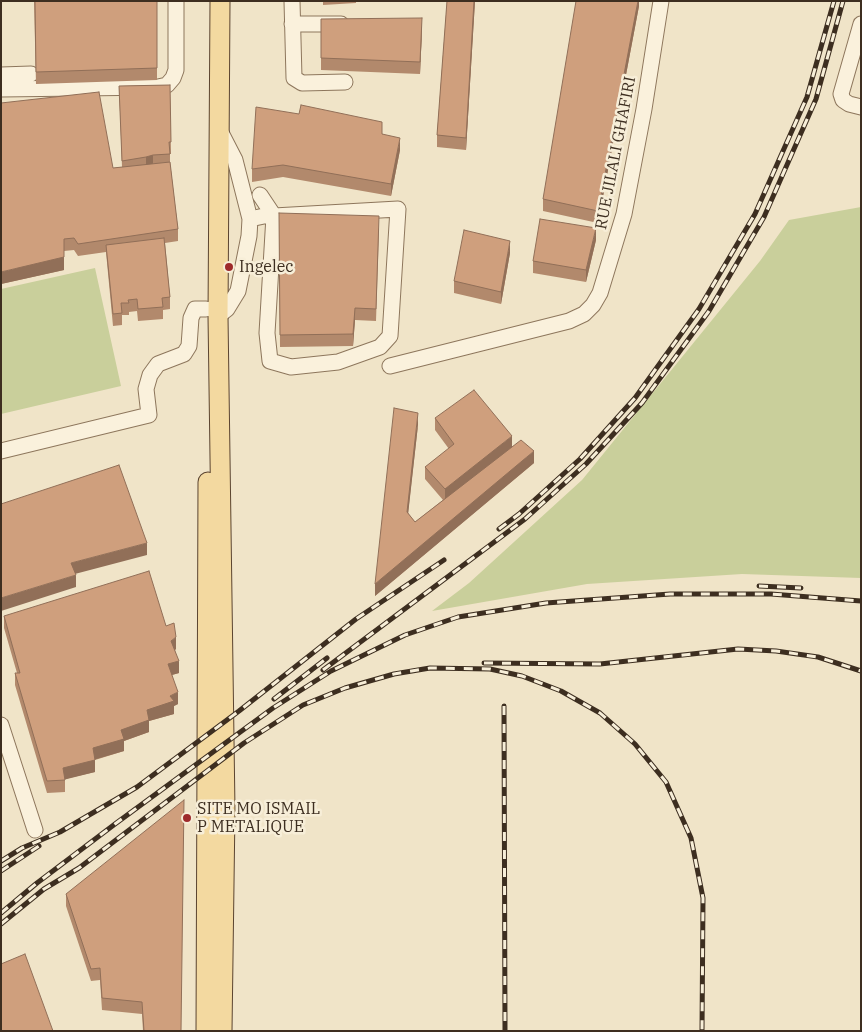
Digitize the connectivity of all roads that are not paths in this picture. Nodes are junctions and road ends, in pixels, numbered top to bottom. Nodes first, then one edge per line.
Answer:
1 (176, 1) edge
2 (207, 1) edge
3 (220, 1) edge
4 (292, 1) edge
5 (661, 1) edge
6 (292, 24) junction
7 (352, 24) edge
8 (861, 24) edge
9 (31, 74) dead end
10 (1, 75) edge
11 (344, 82) dead end
12 (1, 89) edge
13 (861, 107) edge
14 (219, 129) junction
15 (260, 195) dead end
16 (274, 216) junction
17 (250, 220) junction
18 (212, 313) junction
19 (390, 366) dead end
20 (1, 451) edge
21 (1, 725) edge
22 (35, 830) dead end
23 (206, 1031) edge
24 (222, 1031) edge

1 - 12 street
2 - 18 main road
3 - 14 main road
4 - 6 street
5 - 19 street, RUE JILALI GHAFIRI
6 - 7 street
6 - 11 street
8 - 13 street
9 - 10 street
14 - 17 street
14 - 18 main road
15 - 16 street
16 - 16 street
16 - 17 street
17 - 18 street
18 - 20 street
18 - 23 main road
18 - 24 main road
21 - 22 street

